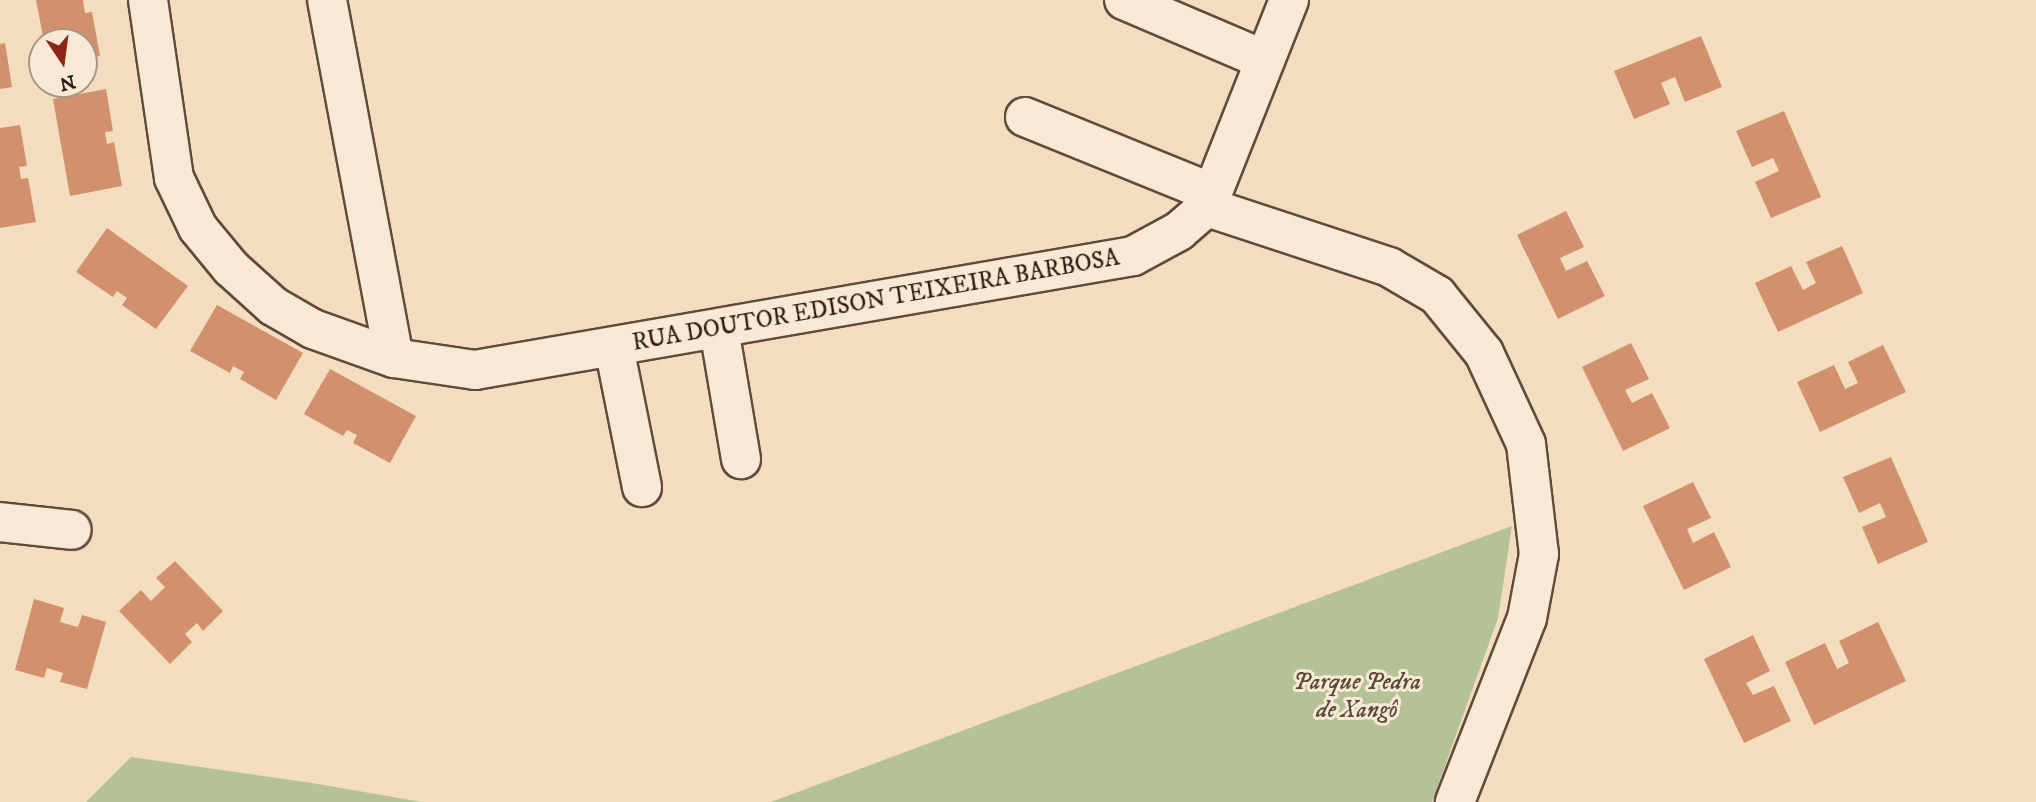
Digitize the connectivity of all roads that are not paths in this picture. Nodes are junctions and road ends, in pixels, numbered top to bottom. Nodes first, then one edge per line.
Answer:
1 (148, 0) edge
2 (327, 0) edge
3 (1124, 0) edge
4 (1289, 0) edge
5 (1265, 60) junction
6 (1025, 117) dead end
7 (1209, 200) junction
8 (719, 330) junction
9 (614, 347) junction
10 (394, 358) junction
11 (741, 459) dead end
12 (642, 487) dead end
13 (0, 522) edge
14 (72, 530) dead end
15 (1455, 802) edge

1 - 10 street, RUA DOUTOR EDISON TEIXEIRA BARBOSA
2 - 10 street
3 - 5 street
4 - 5 street, RUA DOUTOR EDISON TEIXEIRA BARBOSA
5 - 7 street, RUA DOUTOR EDISON TEIXEIRA BARBOSA
6 - 7 street
7 - 8 street, RUA DOUTOR EDISON TEIXEIRA BARBOSA
7 - 15 street
8 - 9 street, RUA DOUTOR EDISON TEIXEIRA BARBOSA
8 - 11 street
9 - 10 street, RUA DOUTOR EDISON TEIXEIRA BARBOSA
9 - 12 street
13 - 14 street

